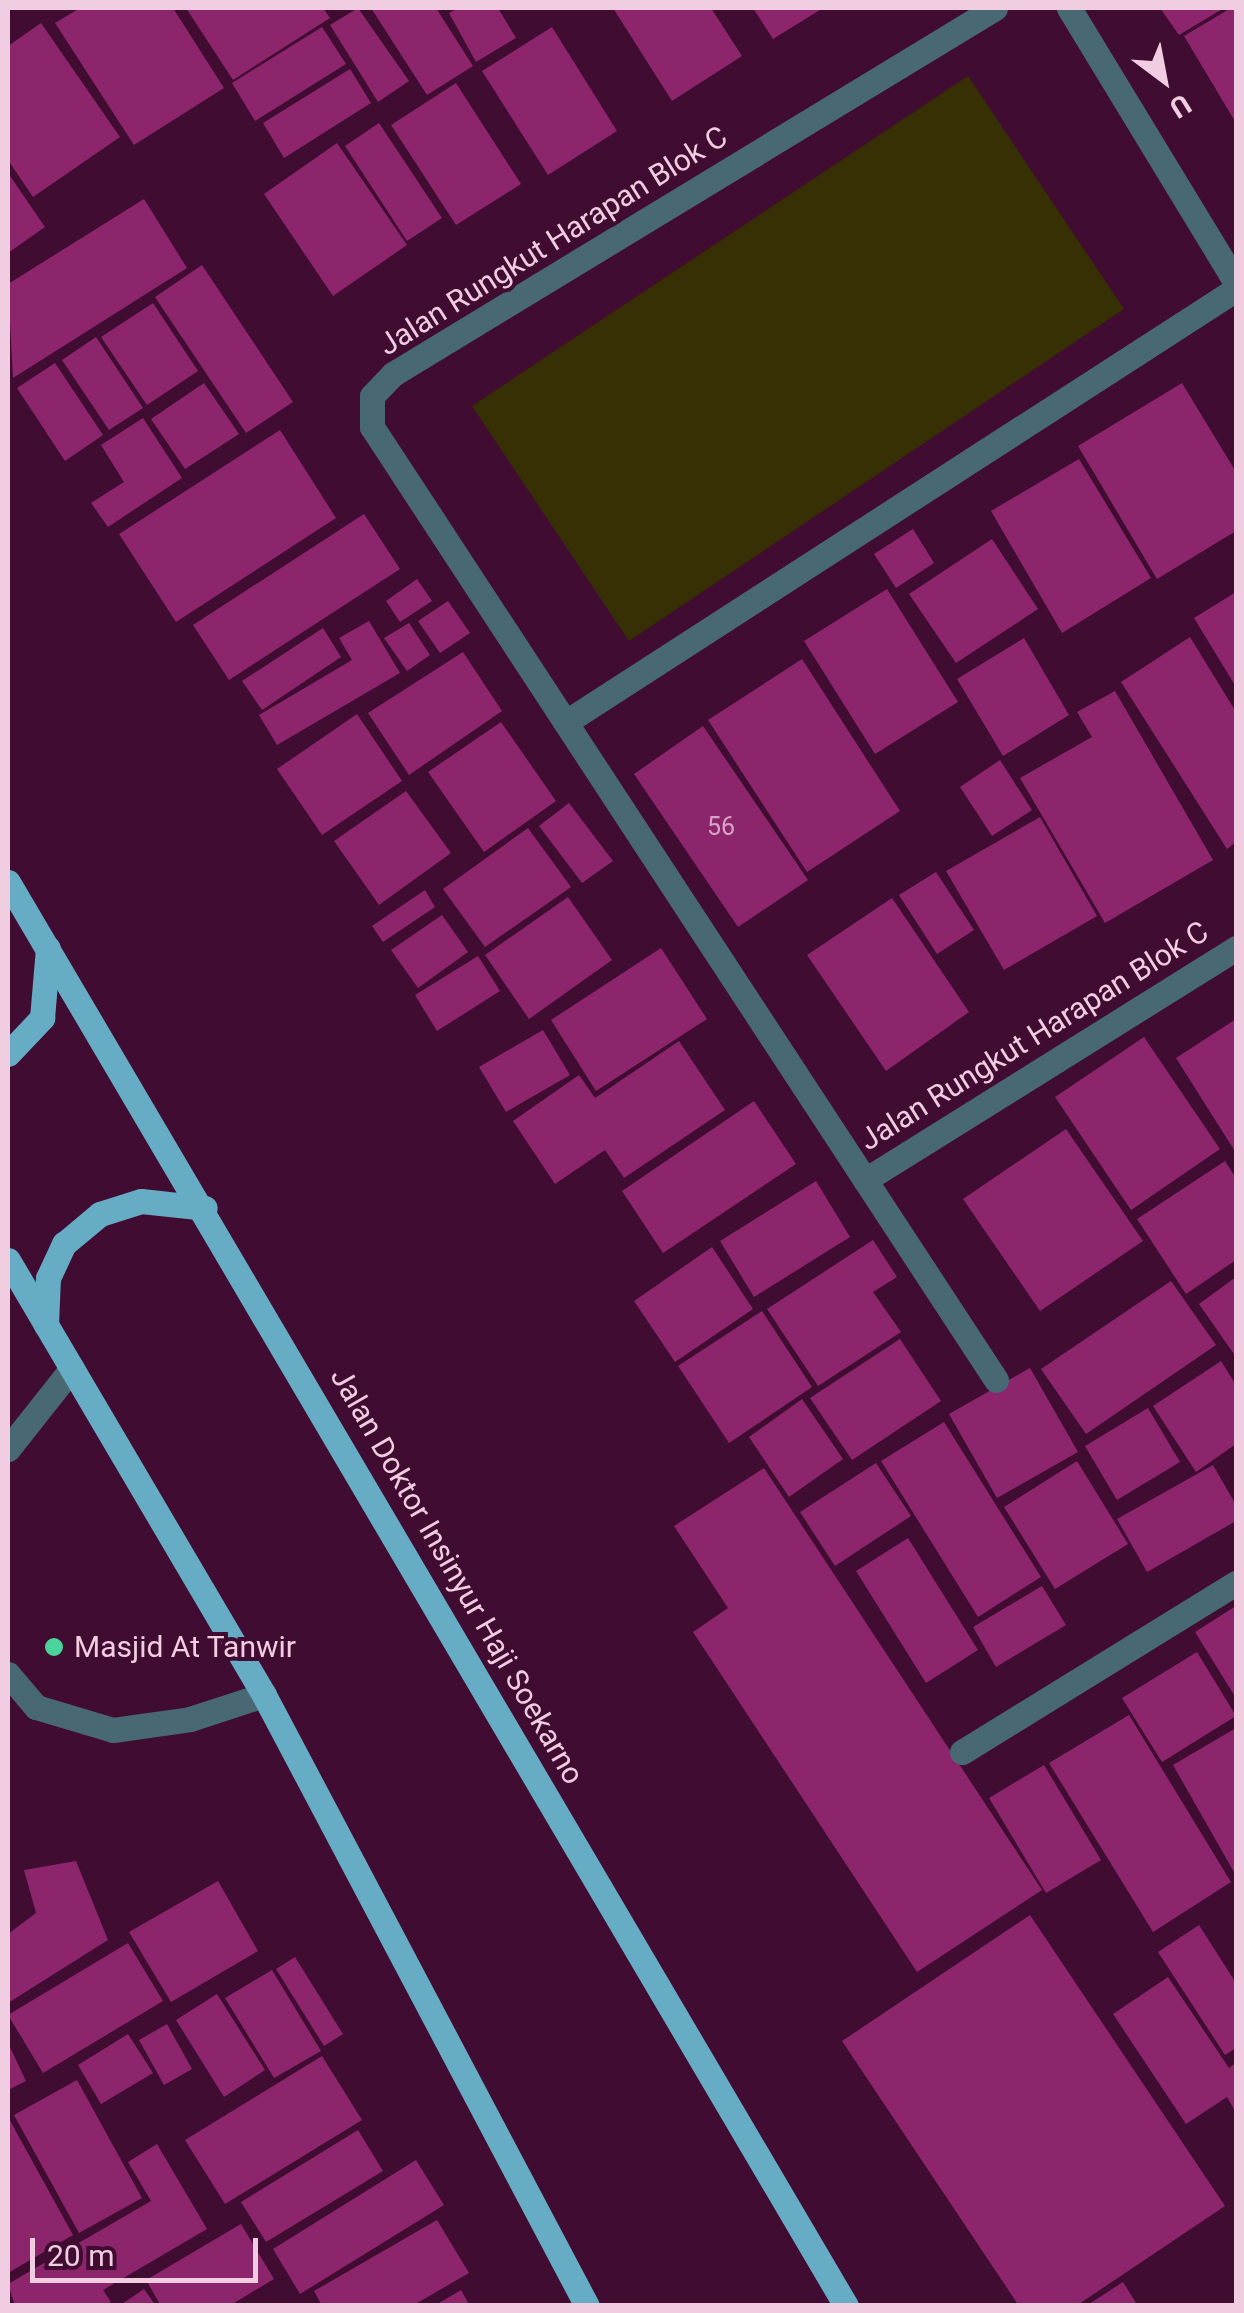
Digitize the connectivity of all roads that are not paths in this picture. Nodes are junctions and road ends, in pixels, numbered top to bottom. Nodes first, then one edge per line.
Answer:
1 (995, 8) edge
2 (1069, 8) edge
3 (1236, 286) edge
4 (566, 722) junction
5 (8, 882) edge
6 (48, 948) junction
7 (1236, 948) edge
8 (8, 1054) edge
9 (865, 1180) junction
10 (205, 1208) junction
11 (8, 1260) edge
12 (46, 1325) junction
13 (72, 1368) junction
14 (996, 1380) dead end
15 (8, 1449) edge
16 (1236, 1582) edge
17 (8, 1674) edge
18 (264, 1695) junction
19 (962, 1752) dead end
20 (587, 2306) edge
21 (846, 2306) edge

1 - 4 street, Jalan Rungkut Harapan Blok C
2 - 3 street
3 - 4 street
4 - 9 street, Jalan Rungkut Harapan Blok C
5 - 6 main road, Jalan Doktor Insinyur Haji Soekarno
6 - 8 main road
6 - 10 main road, Jalan Doktor Insinyur Haji Soekarno
7 - 9 street, Jalan Rungkut Harapan Blok C
9 - 14 street, Jalan Rungkut Harapan Blok C
10 - 12 main road
10 - 21 main road, Jalan Doktor Insinyur Haji Soekarno
11 - 12 main road
12 - 13 main road
13 - 15 street
13 - 18 main road
16 - 19 street
17 - 18 street
18 - 20 main road

